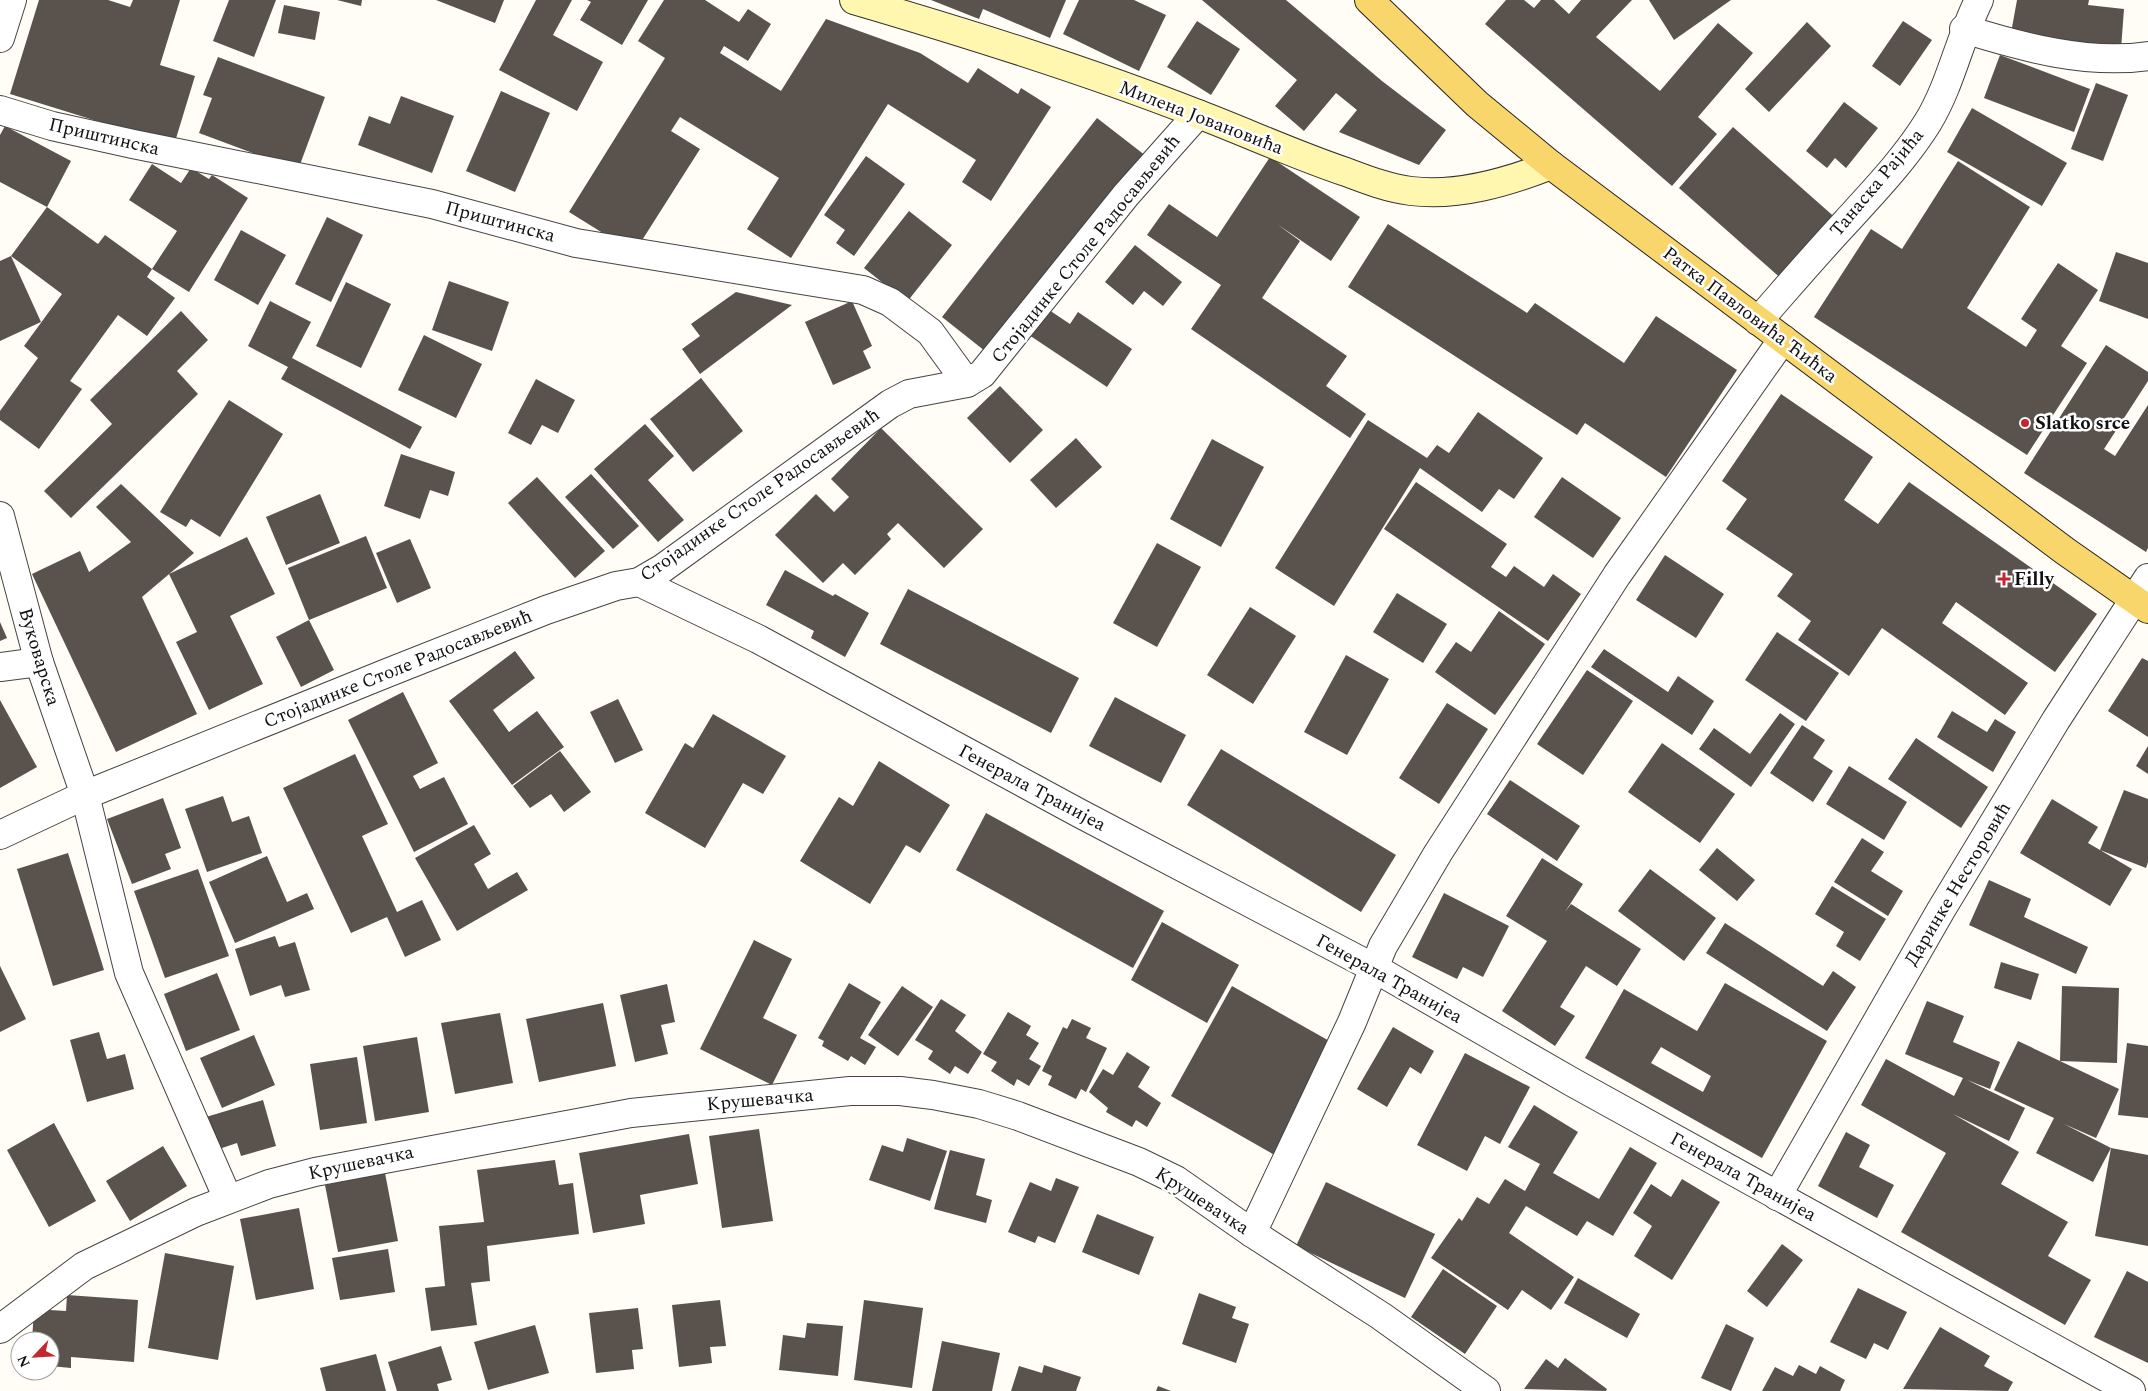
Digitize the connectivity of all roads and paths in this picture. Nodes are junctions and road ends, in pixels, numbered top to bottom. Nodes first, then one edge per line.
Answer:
1 (12, 0) edge
2 (854, 0) edge
3 (1369, 0) edge
4 (1978, 0) edge
5 (1964, 29) junction
6 (0, 38) edge
7 (2148, 56) edge
8 (0, 110) edge
9 (1198, 114) junction
10 (1551, 164) junction
11 (1758, 321) junction
12 (1782, 339) junction
13 (967, 383) junction
14 (0, 516) edge
15 (640, 582) junction
16 (2143, 595) edge
17 (39, 662) junction
18 (0, 668) edge
19 (85, 796) junction
20 (0, 835) edge
21 (1374, 968) junction
22 (1777, 1196) junction
23 (228, 1199) junction
24 (1252, 1233) junction
25 (0, 1329) edge
26 (1486, 1391) edge
27 (2131, 1391) edge

1 - 6 street
2 - 9 main road, Милена Јовановића
3 - 10 main road, Ратка Павловића Ћићка
4 - 5 street, Танаска Рајића
5 - 7 street
5 - 11 street, Танаска Рајића
8 - 13 street, Приштинска
9 - 10 main road, Милена Јовановића
9 - 13 street, Стојадинке Столе Радосављевић
10 - 11 main road, Ратка Павловића Ћићка
11 - 12 main road, Ратка Павловића Ћићка
12 - 16 main road, Ратка Павловића Ћићка
12 - 21 street
13 - 15 street, Стојадинке Столе Радосављевић
14 - 17 street, Вуковарска
15 - 19 street, Стојадинке Столе Радосављевић
15 - 21 street, Генерала Транијеа
16 - 22 street, Даринке Несторовић
17 - 18 street
17 - 19 street, Вуковарска
19 - 20 street, Стојадинке Столе Радосављевић
19 - 23 street, Вуковарска
21 - 22 street, Генерала Транијеа
21 - 24 street
22 - 27 street, Генерала Транијеа
23 - 24 street, Крушевачка
23 - 25 street, Крушевачка
24 - 26 street, Крушевачка

